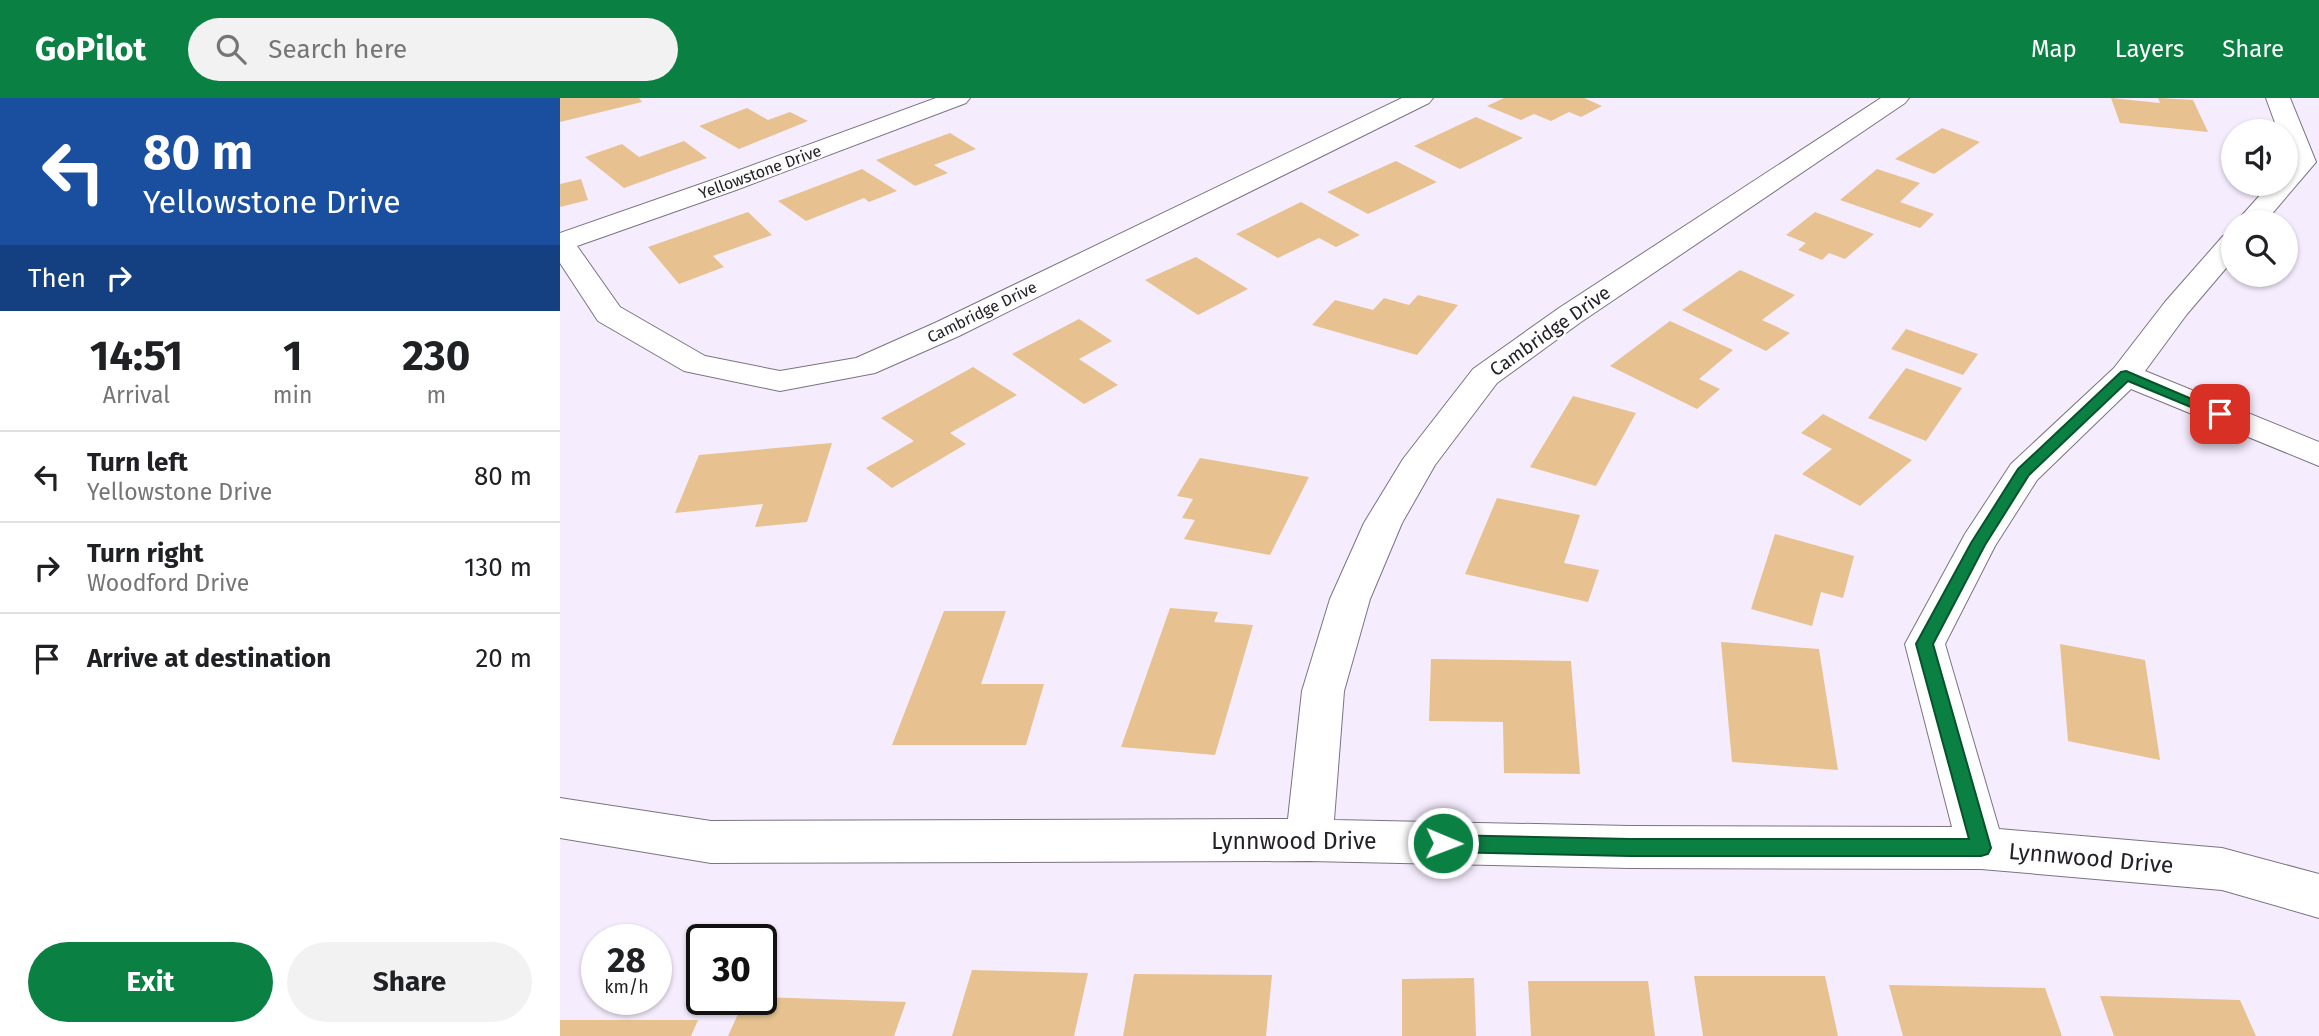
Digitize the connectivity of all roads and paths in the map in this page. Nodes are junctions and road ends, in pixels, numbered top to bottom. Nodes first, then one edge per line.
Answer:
1 (958, 98) edge
2 (1421, 98) edge
3 (1897, 98) edge
4 (2277, 98) edge
5 (2286, 119) edge
6 (2298, 150) edge
7 (2298, 168) edge
8 (2273, 196) edge
9 (2261, 210) edge
10 (560, 242) edge
11 (2221, 256) edge
12 (2126, 375) junction
13 (2319, 455) edge
14 (560, 818) edge
15 (1309, 840) junction
16 (1981, 848) junction
17 (2319, 896) edge

1 - 10 street, Yellowstone Drive
2 - 10 street, Cambridge Drive
3 - 15 street, Cambridge Drive
4 - 5 street
6 - 7 street
8 - 9 street
11 - 12 street
12 - 13 street
12 - 16 street
14 - 15 street, Lynnwood Drive
15 - 16 street, Lynnwood Drive
16 - 17 street, Lynnwood Drive

